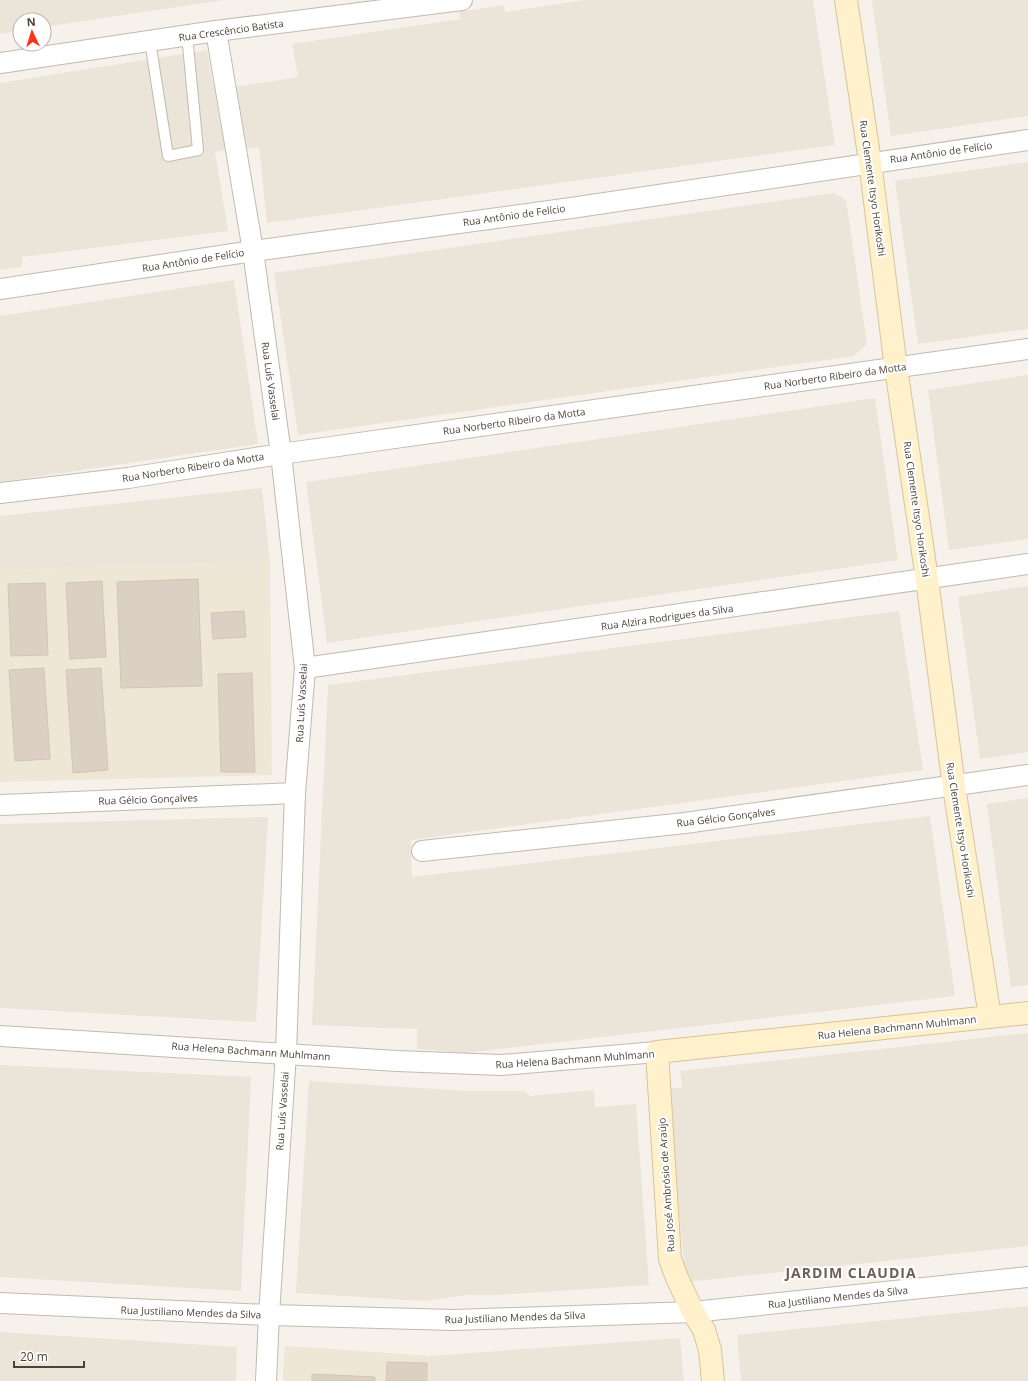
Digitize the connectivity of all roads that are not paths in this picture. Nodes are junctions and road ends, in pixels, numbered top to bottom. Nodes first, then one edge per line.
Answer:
1 (462, 0) edge
2 (846, 0) edge
3 (216, 31) junction
4 (186, 35) junction
5 (150, 41) junction
6 (0, 63) edge
7 (1028, 140) edge
8 (870, 162) junction
9 (253, 251) junction
10 (0, 289) edge
11 (1028, 349) edge
12 (896, 368) junction
13 (281, 454) junction
14 (0, 493) edge
15 (1028, 564) edge
16 (927, 579) junction
17 (305, 668) junction
18 (1028, 776) edge
19 (954, 787) junction
20 (295, 793) junction
21 (0, 805) edge
22 (422, 851) dead end
23 (1028, 1013) edge
24 (990, 1017) junction
25 (0, 1036) edge
26 (657, 1052) junction
27 (286, 1053) junction
28 (1028, 1277) edge
29 (0, 1303) edge
30 (693, 1312) junction
31 (268, 1315) junction
32 (266, 1381) edge
33 (713, 1381) edge

1 - 3 street, Rua Crescêncio Batista
2 - 8 street, Rua Clemente Itsyo Horikoshi
3 - 4 street, Rua Crescêncio Batista
3 - 9 street, Rua Luís Vasselai
4 - 5 street, Rua Crescêncio Batista
4 - 5 lane
5 - 6 street, Rua Crescêncio Batista
7 - 8 street, Rua Antônio de Felício
8 - 9 street, Rua Antônio de Felício
8 - 12 street, Rua Clemente Itsyo Horikoshi
9 - 10 street, Rua Antônio de Felício
9 - 13 street, Rua Luís Vasselai
11 - 12 street, Rua Norberto Ribeiro da Motta
12 - 13 street, Rua Norberto Ribeiro da Motta
12 - 16 street, Rua Clemente Itsyo Horikoshi
13 - 14 street, Rua Norberto Ribeiro da Motta
13 - 17 street, Rua Luís Vasselai
15 - 16 street, Rua Alzira Rodrigues da Silva
16 - 17 street, Rua Alzira Rodrigues da Silva
16 - 19 street, Rua Clemente Itsyo Horikoshi
17 - 20 street, Rua Luís Vasselai
18 - 19 street, Rua Gélcio Gonçalves
19 - 22 street, Rua Gélcio Gonçalves
19 - 24 street, Rua Clemente Itsyo Horikoshi
20 - 21 street, Rua Gélcio Gonçalves
20 - 27 street, Rua Luís Vasselai
23 - 24 street, Rua Helena Bachmann Muhlmann
24 - 26 street, Rua Helena Bachmann Muhlmann
25 - 27 street, Rua Helena Bachmann Muhlmann
26 - 27 street, Rua Helena Bachmann Muhlmann
26 - 30 street, Rua José Ambrósio de Araújo
27 - 31 street, Rua Luís Vasselai
28 - 30 street, Rua Justiliano Mendes da Silva
29 - 31 street, Rua Justiliano Mendes da Silva
30 - 31 street, Rua Justiliano Mendes da Silva
30 - 33 street, Rua José Ambrósio de Araújo
31 - 32 street, Rua Luís Vasselai

